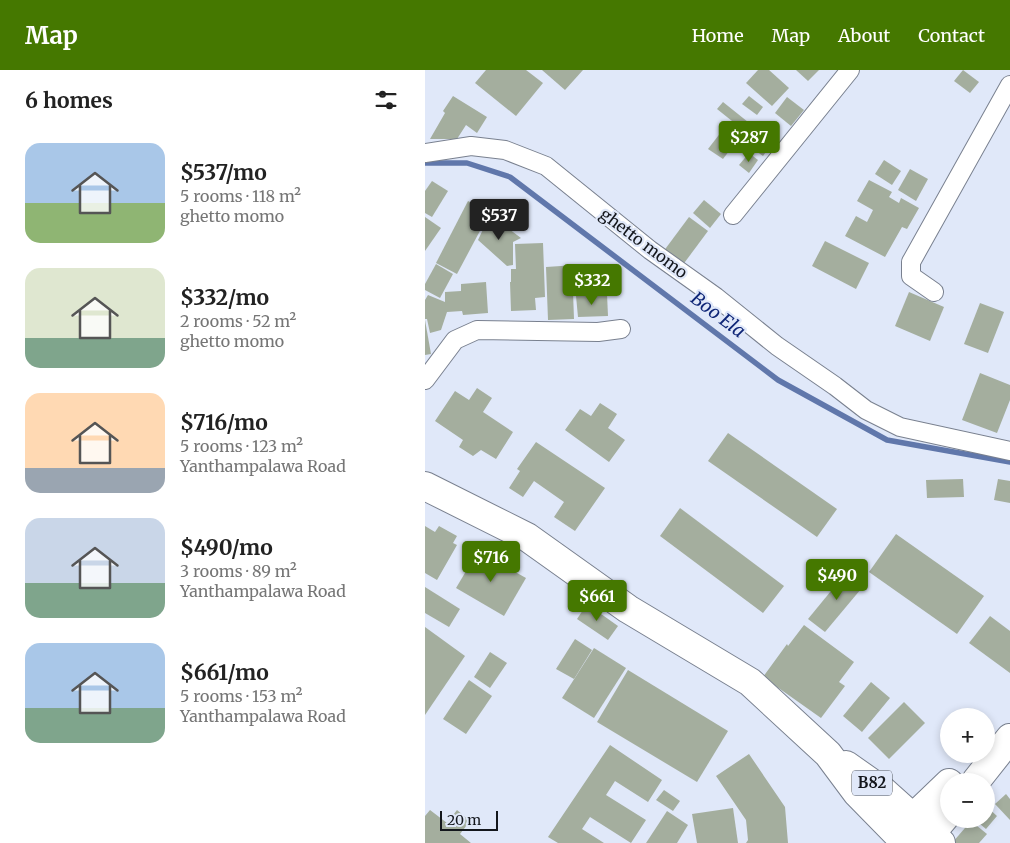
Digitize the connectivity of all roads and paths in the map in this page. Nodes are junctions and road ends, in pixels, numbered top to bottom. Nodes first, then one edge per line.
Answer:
1 (850, 70) edge
2 (1010, 85) edge
3 (425, 153) edge
4 (733, 215) dead end
5 (934, 292) dead end
6 (621, 328) dead end
7 (425, 380) edge
8 (1010, 451) edge
9 (425, 486) edge
10 (997, 746) edge
11 (959, 773) edge
12 (981, 773) edge
13 (940, 797) edge
14 (940, 818) edge
15 (914, 836) edge

1 - 4 street
2 - 5 street
3 - 8 street, ghetto momo
6 - 7 street
9 - 15 main road, B82
10 - 11 main road
10 - 12 main road
13 - 15 main road
14 - 15 main road

